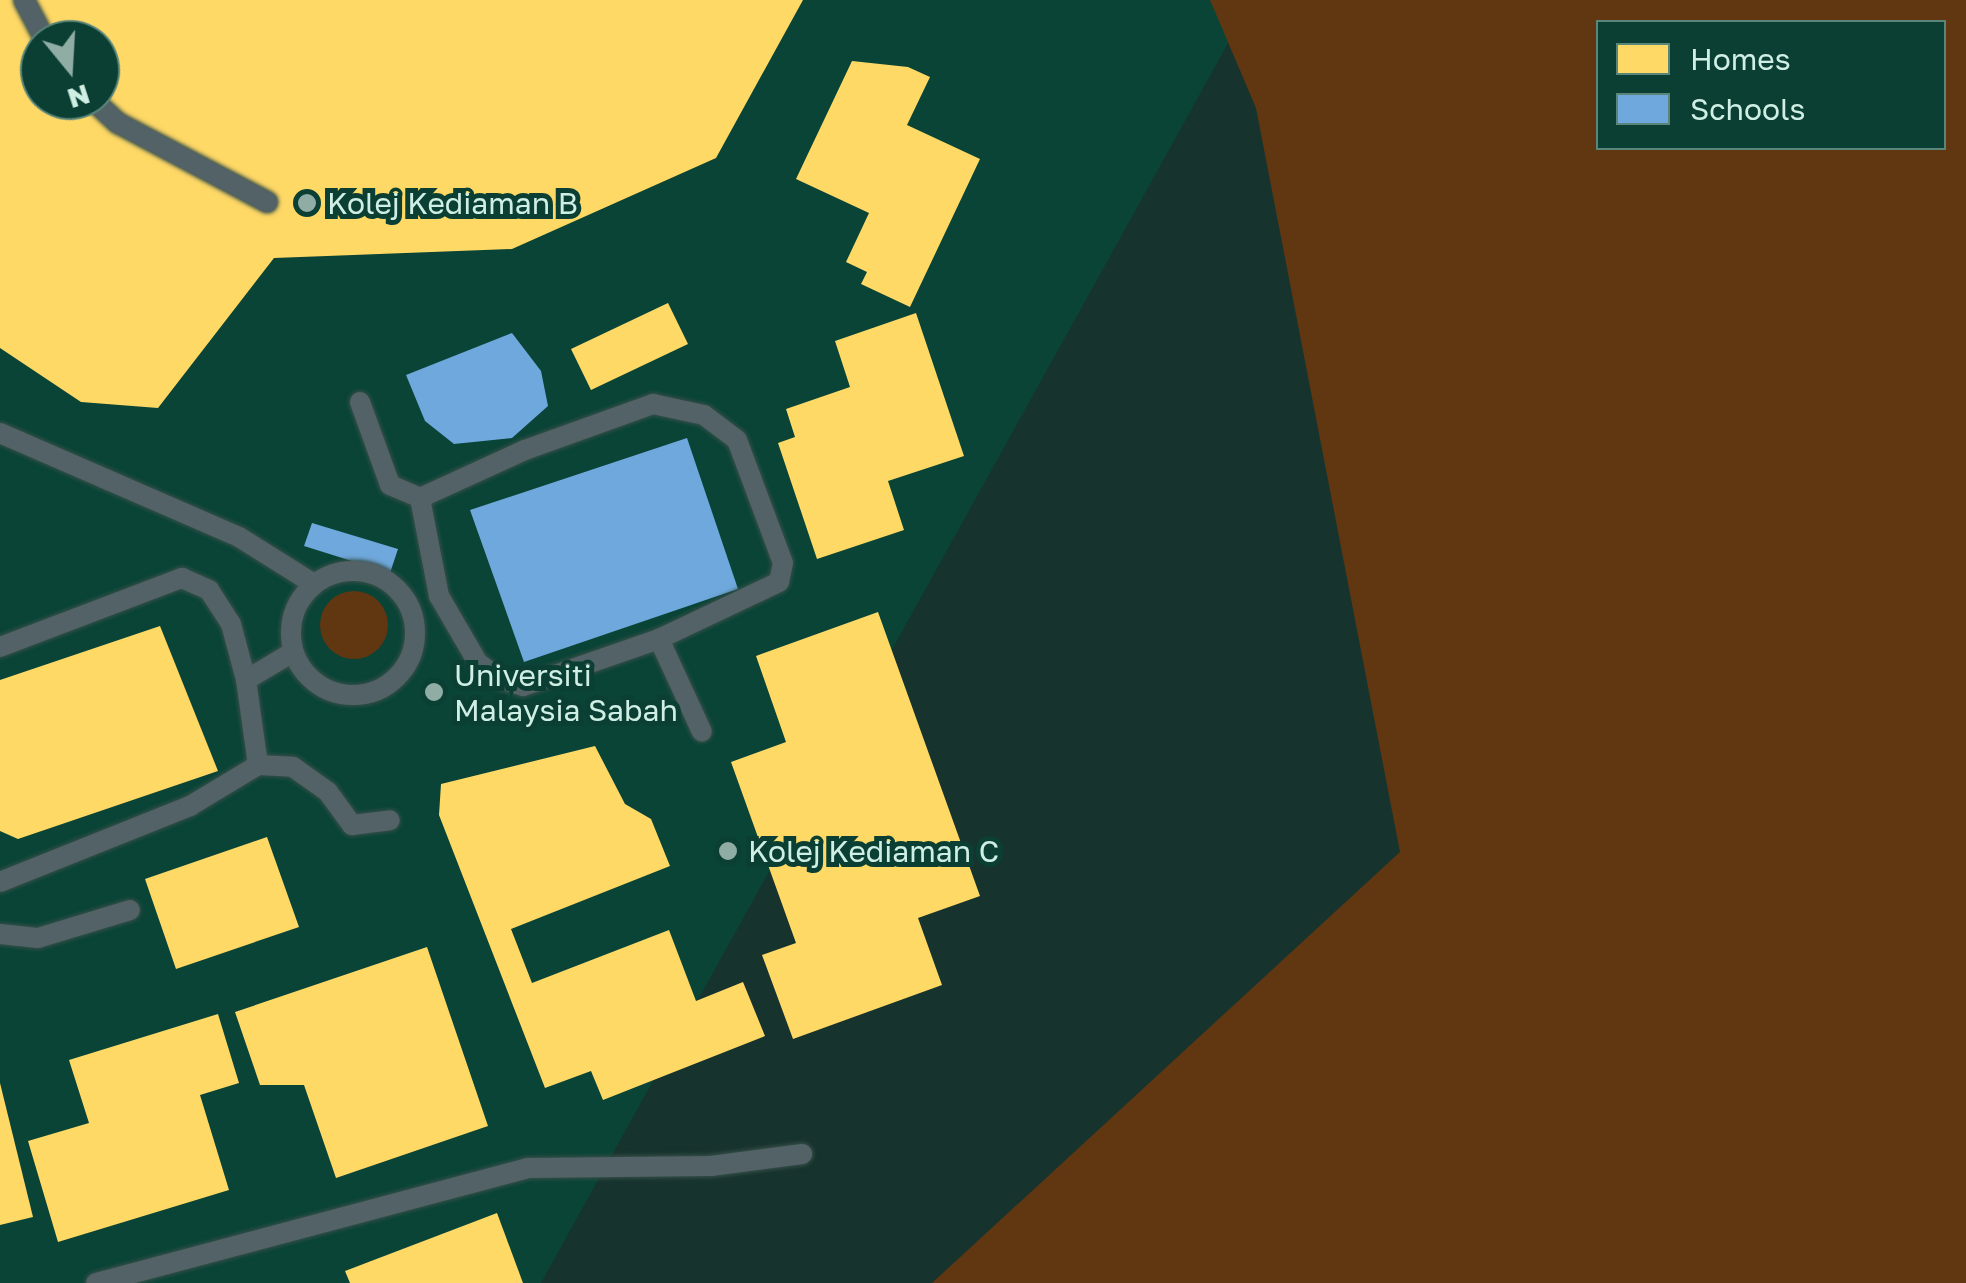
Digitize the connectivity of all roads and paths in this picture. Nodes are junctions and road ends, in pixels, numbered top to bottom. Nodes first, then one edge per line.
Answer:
1 (115, 120) edge
2 (267, 202) dead end
3 (360, 402) dead end
4 (0, 433) edge
5 (420, 498) junction
6 (314, 584) junction
7 (439, 596) junction
8 (410, 607) junction
9 (659, 639) junction
10 (0, 647) edge
11 (293, 652) junction
12 (246, 680) junction
13 (702, 732) dead end
14 (258, 765) junction
15 (390, 820) dead end
16 (0, 882) edge
17 (130, 910) dead end
18 (0, 934) edge
19 (802, 1154) dead end
20 (96, 1283) edge

1 - 2 lane
3 - 5 lane
4 - 6 lane
5 - 7 lane
5 - 9 lane
6 - 8 lane
6 - 11 lane
7 - 8 lane
7 - 9 lane
8 - 11 lane
9 - 13 lane
10 - 12 lane
11 - 12 lane
12 - 14 lane
14 - 15 lane
14 - 16 lane
17 - 18 lane
19 - 20 lane

